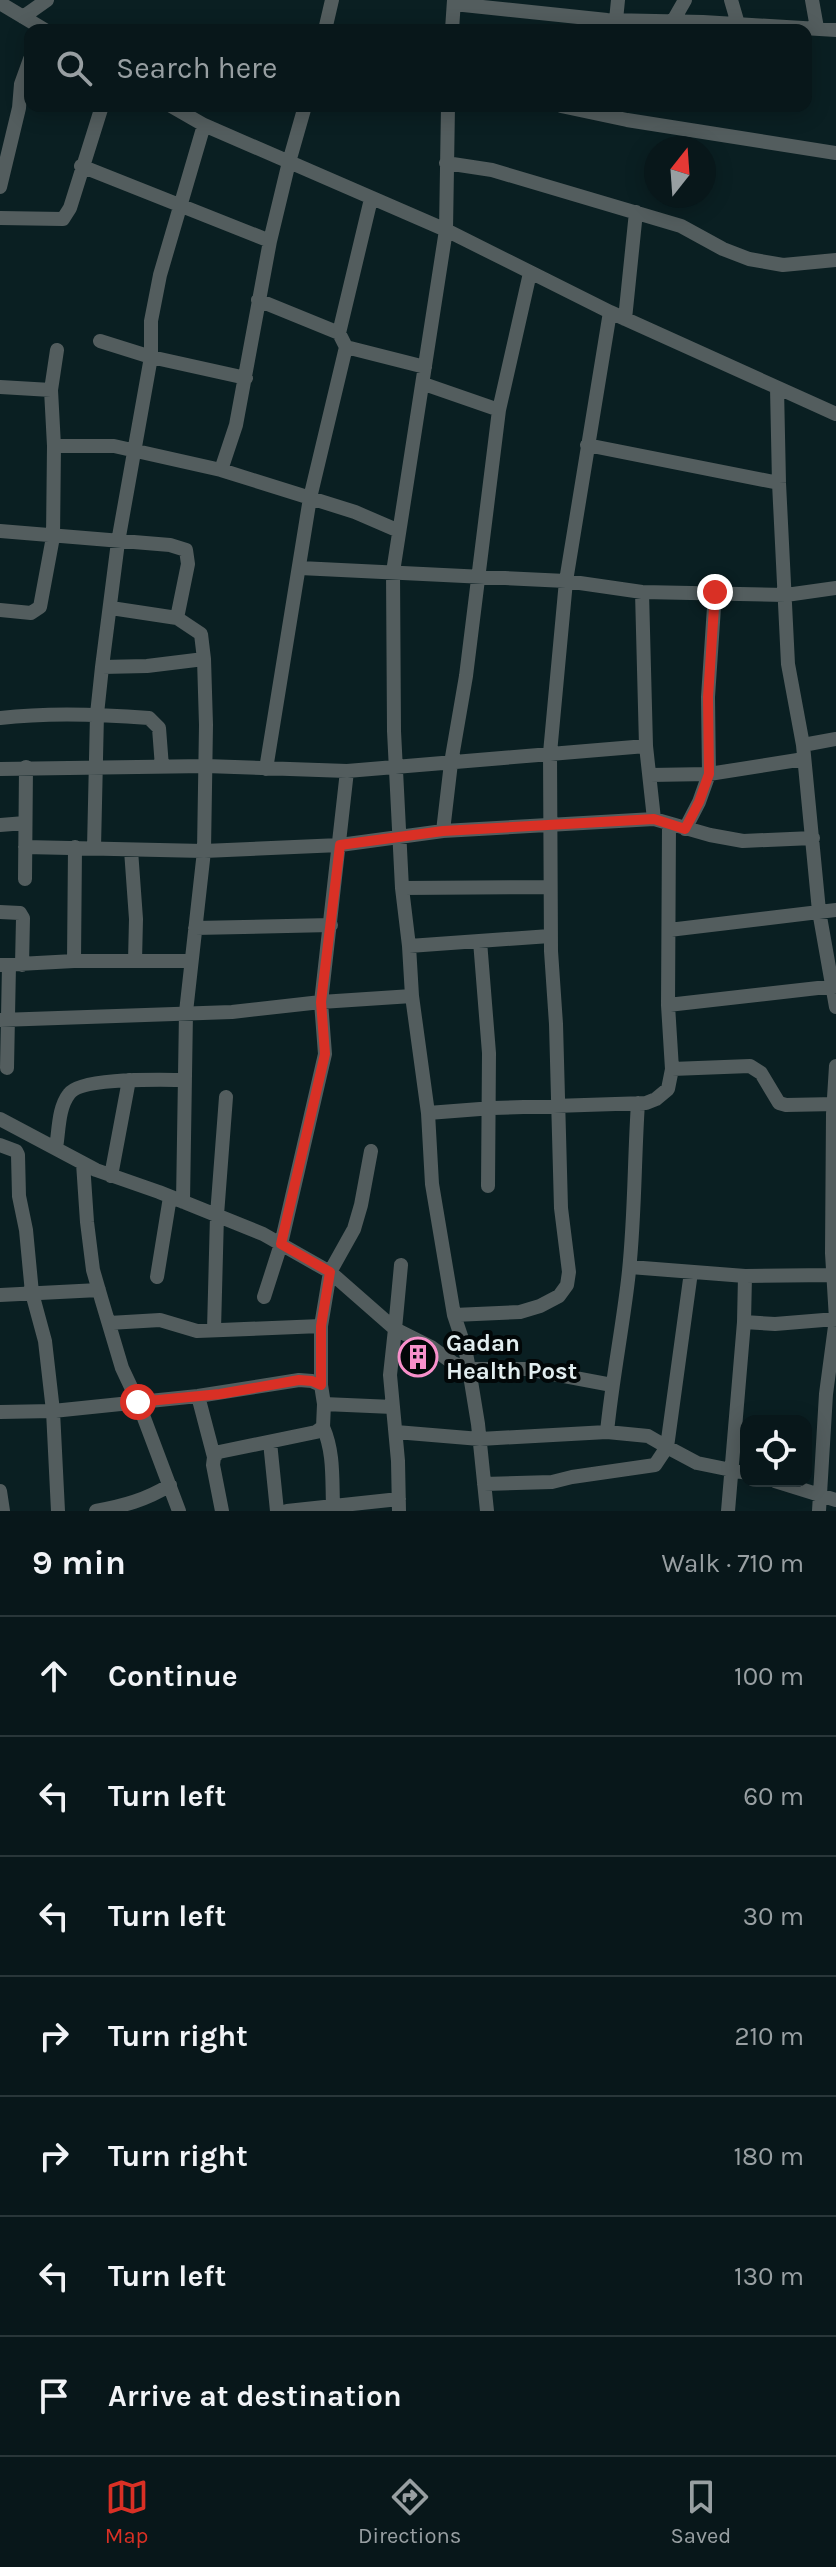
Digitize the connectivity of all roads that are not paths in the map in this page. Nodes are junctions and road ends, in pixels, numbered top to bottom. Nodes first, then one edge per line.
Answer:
1 (332, 0) edge
2 (618, 0) edge
3 (685, 0) edge
4 (731, 0) edge
5 (812, 0) edge
6 (42, 2) edge
7 (454, 2) edge
8 (0, 3) edge
9 (539, 6) edge
10 (23, 17) junction
11 (673, 21) junction
12 (34, 24) edge
13 (326, 24) edge
14 (452, 24) edge
15 (611, 24) edge
16 (615, 24) edge
17 (630, 24) edge
18 (738, 24) joint
19 (812, 28) edge
20 (817, 28) junction
21 (836, 30) edge
22 (24, 76) edge
23 (100, 112) edge
24 (181, 112) edge
25 (303, 112) edge
26 (448, 112) edge
27 (612, 112) edge
28 (204, 125) junction
29 (836, 153) edge
30 (289, 162) junction
31 (446, 163) junction
32 (81, 166) junction
33 (0, 187) edge
34 (371, 199) junction
35 (179, 204) junction
36 (636, 212) junction
37 (0, 218) edge
38 (446, 230) junction
39 (270, 241) junction
40 (836, 260) edge
41 (530, 273) junction
42 (258, 300) junction
43 (610, 312) junction
44 (625, 319) junction
45 (339, 333) junction
46 (100, 341) dead end
47 (346, 347) junction
48 (57, 350) dead end
49 (151, 357) junction
50 (425, 367) junction
51 (246, 378) junction
52 (424, 384) junction
53 (0, 387) edge
54 (777, 388) junction
55 (51, 390) junction
56 (499, 410) junction
57 (836, 414) edge
58 (587, 445) junction
59 (54, 446) junction
60 (135, 452) junction
61 (221, 470) junction
62 (779, 483) junction
63 (310, 498) junction
64 (0, 531) edge
65 (399, 531) junction
66 (53, 537) junction
67 (118, 542) junction
68 (300, 568) junction
69 (393, 572) junction
70 (478, 578) junction
71 (566, 581) junction
72 (836, 588) edge
73 (642, 592) junction
74 (715, 592) junction
75 (786, 595) junction
76 (111, 608) junction
77 (0, 610) edge
78 (177, 618) junction
79 (204, 659) junction
80 (102, 667) junction
81 (97, 714) junction
82 (0, 718) edge
83 (836, 739) edge
84 (646, 746) junction
85 (804, 752) junction
86 (550, 753) junction
87 (451, 763) junction
88 (206, 766) junction
89 (26, 767) junction
90 (162, 767) junction
91 (96, 768) junction
92 (397, 768) junction
93 (0, 769) edge
94 (266, 769) junction
95 (347, 771) junction
96 (709, 774) junction
97 (650, 775) junction
98 (661, 822) junction
99 (25, 823) junction
100 (0, 825) edge
101 (549, 826) junction
102 (685, 829) junction
103 (443, 831) junction
104 (400, 836) junction
105 (813, 838) junction
106 (340, 845) junction
107 (25, 847) junction
108 (75, 847) junction
109 (94, 848) junction
110 (131, 850) junction
111 (204, 851) junction
112 (25, 879) dead end
113 (550, 887) junction
114 (402, 888) junction
115 (836, 910) edge
116 (819, 911) junction
117 (0, 912) edge
118 (331, 925) junction
119 (195, 928) junction
120 (669, 930) junction
121 (550, 936) junction
122 (480, 941) junction
123 (409, 946) junction
124 (74, 961) junction
125 (135, 961) junction
126 (191, 961) junction
127 (10, 965) edge
128 (835, 986) edge
129 (412, 996) junction
130 (321, 1002) junction
131 (668, 1005) junction
132 (836, 1007) edge
133 (186, 1012) junction
134 (4, 1020) edge
135 (836, 1066) edge
136 (7, 1068) dead end
137 (672, 1069) junction
138 (129, 1080) junction
139 (184, 1080) junction
140 (226, 1097) dead end
141 (638, 1103) junction
142 (558, 1105) junction
143 (835, 1105) edge
144 (487, 1108) junction
145 (428, 1113) junction
146 (0, 1119) edge
147 (0, 1145) edge
148 (56, 1148) junction
149 (371, 1151) dead end
150 (83, 1163) junction
151 (111, 1176) junction
152 (488, 1186) dead end
153 (177, 1199) junction
154 (217, 1215) junction
155 (281, 1244) junction
156 (401, 1265) dead end
157 (630, 1267) junction
158 (330, 1272) junction
159 (691, 1272) junction
160 (832, 1275) junction
161 (745, 1276) junction
162 (157, 1277) dead end
163 (99, 1290) junction
164 (32, 1293) junction
165 (0, 1295) edge
166 (264, 1297) dead end
167 (454, 1315) junction
168 (836, 1319) edge
169 (744, 1322) junction
170 (109, 1323) junction
171 (321, 1326) junction
172 (395, 1329) junction
173 (214, 1330) junction
174 (469, 1369) junction
175 (321, 1385) junction
176 (612, 1385) junction
177 (198, 1396) junction
178 (138, 1402) junction
179 (324, 1404) junction
180 (393, 1407) junction
181 (53, 1411) junction
182 (0, 1412) edge
183 (323, 1427) junction
184 (396, 1432) junction
185 (607, 1432) junction
186 (480, 1439) junction
187 (270, 1442) junction
188 (667, 1447) junction
189 (214, 1457) junction
190 (730, 1470) junction
191 (740, 1472) edge
192 (484, 1484) junction
193 (170, 1485) junction
194 (787, 1487) edge
195 (0, 1491) edge
196 (836, 1500) edge
197 (820, 1503) edge
198 (333, 1505) junction
199 (399, 1505) edge
200 (3, 1511) edge
201 (58, 1511) edge
202 (96, 1511) edge
203 (179, 1511) edge
204 (222, 1511) edge
205 (277, 1511) edge
206 (287, 1511) edge
207 (487, 1511) edge
208 (728, 1511) edge

1 - 13 street
2 - 16 street
3 - 11 street
4 - 18 street
5 - 20 street
6 - 10 street
7 - 9 street
7 - 14 street
8 - 10 street
9 - 15 street
10 - 12 street
11 - 17 street
11 - 18 street
19 - 20 street
20 - 21 street
22 - 33 street
23 - 32 street
24 - 28 street
25 - 30 street
26 - 31 street
27 - 29 street
28 - 30 street
28 - 35 street
30 - 34 street
30 - 39 street
31 - 36 street
31 - 38 street
32 - 35 street
32 - 37 street
34 - 38 street
34 - 45 street
35 - 39 street
35 - 49 street
36 - 40 street
36 - 44 street
38 - 41 street
38 - 50 street
39 - 42 street
41 - 43 street
41 - 56 street
42 - 45 street
42 - 51 street
43 - 44 street
43 - 58 street
44 - 54 street
45 - 47 street
46 - 49 street
47 - 50 street
47 - 63 street
48 - 55 street
49 - 51 street
49 - 60 street
50 - 52 street
51 - 61 street
52 - 56 street
52 - 65 street
53 - 55 street
54 - 57 street
54 - 62 street
55 - 59 street
56 - 70 street
58 - 62 street
58 - 71 street
59 - 60 street
59 - 66 street
60 - 61 street
60 - 67 street
61 - 63 street
62 - 75 street
63 - 65 street
63 - 68 street
64 - 66 street
65 - 69 street
66 - 67 street
66 - 77 street
67 - 76 street
67 - 78 street
68 - 69 street
68 - 94 street
69 - 70 street
69 - 92 street
70 - 71 street
70 - 87 street
71 - 73 street
71 - 86 street
72 - 75 street
73 - 74 street
73 - 84 street
74 - 75 street
74 - 96 street
75 - 85 street
76 - 78 street
76 - 80 street
78 - 79 street
79 - 80 street
79 - 88 street
80 - 81 street
81 - 82 street
81 - 90 street
81 - 91 street
83 - 85 street
84 - 86 street
84 - 97 street
85 - 96 street
85 - 105 street
86 - 87 street
86 - 101 street
87 - 92 street
87 - 103 street
88 - 90 street
88 - 94 street
88 - 111 street
89 - 91 street
89 - 93 street
89 - 99 street
90 - 91 street
91 - 109 street
92 - 95 street
92 - 104 street
94 - 95 street
95 - 106 street
96 - 97 street
96 - 102 street
97 - 98 street
98 - 101 street
98 - 102 street
98 - 120 street
99 - 100 street
99 - 107 street
101 - 103 street
101 - 113 street
102 - 105 street
103 - 104 street
104 - 106 street
104 - 114 street
105 - 116 street
106 - 111 street
106 - 118 street
107 - 108 street
107 - 112 street
108 - 109 street
108 - 124 street
109 - 110 street
110 - 111 street
110 - 125 street
111 - 119 street
113 - 114 street
113 - 121 street
114 - 123 street
115 - 116 street
116 - 120 street
116 - 128 street
117 - 127 street
118 - 119 street
118 - 130 street
119 - 126 street
120 - 131 street
121 - 122 street
121 - 142 street
122 - 123 street
122 - 144 street
123 - 129 street
124 - 125 street
124 - 127 street
125 - 126 street
126 - 133 street
127 - 134 street
128 - 131 street
128 - 132 street
129 - 130 street
129 - 145 street
130 - 133 street
130 - 155 street
131 - 137 street
133 - 134 street
133 - 139 street
134 - 136 street
135 - 143 street
137 - 141 street
137 - 143 street
138 - 139 street
138 - 148 street
138 - 151 street
139 - 153 street
140 - 154 street
141 - 142 street
141 - 157 street
142 - 144 street
142 - 167 street
143 - 160 street
144 - 145 street
144 - 152 street
145 - 167 street
146 - 148 street
147 - 164 street
148 - 150 street
149 - 158 street
150 - 151 street
150 - 163 street
151 - 153 street
153 - 154 street
153 - 162 street
154 - 155 street
154 - 173 street
155 - 158 street
155 - 166 street
156 - 172 street
157 - 159 street
157 - 176 street
158 - 171 street
158 - 172 street
159 - 161 street
159 - 188 street
160 - 161 street
160 - 168 street
161 - 169 street
163 - 164 street
163 - 170 street
164 - 165 street
164 - 181 street
167 - 174 street
168 - 169 street
168 - 197 street
169 - 190 street
170 - 173 street
170 - 178 street
171 - 173 street
171 - 175 street
172 - 174 street
172 - 180 street
174 - 176 street
174 - 186 street
175 - 177 street
175 - 179 street
176 - 185 street
177 - 178 street
177 - 189 street
178 - 181 street
178 - 193 street
179 - 180 street
179 - 183 street
180 - 184 street
181 - 182 street
181 - 201 street
183 - 187 street
183 - 198 street
184 - 186 street
184 - 199 street
185 - 186 street
185 - 188 street
186 - 192 street
187 - 189 street
187 - 205 street
188 - 190 street
188 - 192 street
189 - 204 street
190 - 191 street
190 - 208 street
192 - 207 street
193 - 202 street
193 - 203 street
194 - 197 street
195 - 200 street
196 - 197 street
198 - 199 street
198 - 206 street

